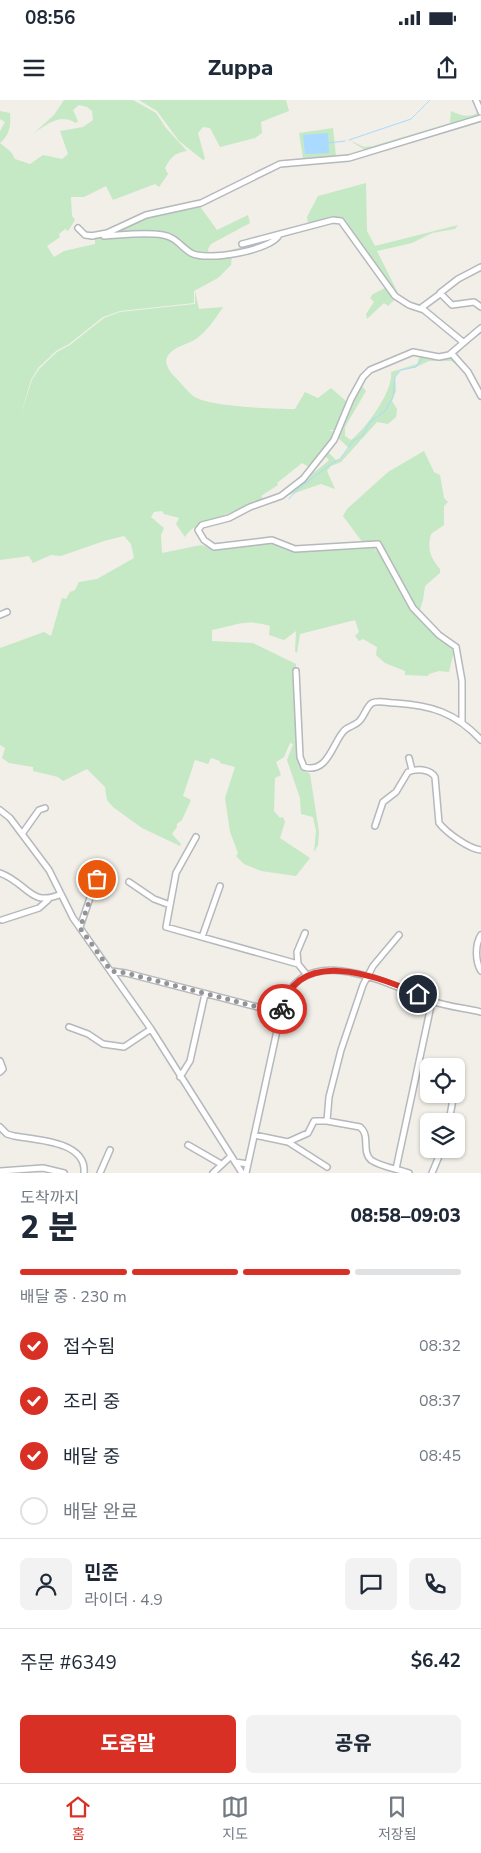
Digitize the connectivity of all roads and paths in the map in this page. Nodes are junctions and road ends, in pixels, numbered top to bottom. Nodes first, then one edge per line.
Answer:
1 (476, 100) edge
2 (481, 112) edge
3 (481, 118) edge
4 (78, 228) dead end
5 (279, 235) junction
6 (91, 236) junction
7 (242, 244) dead end
8 (481, 267) edge
9 (440, 294) junction
10 (481, 307) edge
11 (421, 308) junction
12 (481, 328) edge
13 (463, 342) junction
14 (452, 354) junction
15 (481, 396) edge
16 (8, 612) dead end
17 (0, 615) edge
18 (296, 672) dead end
19 (462, 723) junction
20 (481, 740) edge
21 (409, 758) dead end
22 (412, 770) junction
23 (45, 808) dead end
24 (0, 810) edge
25 (375, 826) dead end
26 (22, 834) junction
27 (196, 837) dead end
28 (481, 850) edge
29 (102, 863) dead end
30 (0, 873) edge
31 (129, 882) dead end
32 (220, 886) dead end
33 (61, 894) junction
34 (48, 900) junction
35 (170, 905) junction
36 (2, 920) dead end
37 (80, 928) junction
38 (305, 933) dead end
39 (399, 935) dead end
40 (481, 935) edge
41 (202, 937) junction
42 (298, 964) junction
43 (111, 971) junction
44 (481, 971) edge
45 (308, 975) junction
46 (367, 975) junction
47 (205, 994) junction
48 (432, 1001) junction
49 (481, 1012) edge
50 (281, 1013) junction
51 (69, 1027) dead end
52 (151, 1029) junction
53 (0, 1061) edge
54 (419, 1065) joint
55 (0, 1072) edge
56 (180, 1077) junction
57 (327, 1121) junction
58 (0, 1127) edge
59 (254, 1135) junction
60 (288, 1142) junction
61 (188, 1146) dead end
62 (110, 1150) dead end
63 (231, 1156) junction
64 (438, 1158) edge
65 (235, 1162) junction
66 (221, 1164) junction
67 (248, 1164) junction
68 (327, 1167) dead end
69 (396, 1169) junction
70 (0, 1171) edge
71 (64, 1173) edge
72 (84, 1173) edge
73 (100, 1173) edge
74 (213, 1173) edge
75 (242, 1173) edge
76 (246, 1173) edge
77 (410, 1173) edge
78 (432, 1173) edge

1 - 2 street
3 - 6 street
4 - 6 street
5 - 6 street
5 - 7 street
5 - 11 street
8 - 9 street
9 - 10 street
9 - 11 street
11 - 13 street
12 - 13 street
13 - 14 street
14 - 15 street
14 - 19 street
16 - 17 street
18 - 19 street
19 - 20 street
21 - 22 street
22 - 25 street
22 - 28 street
23 - 26 street
24 - 26 street
26 - 33 street
27 - 35 street
29 - 37 street
30 - 34 street
31 - 35 street
32 - 41 street
33 - 34 street
33 - 37 street
34 - 36 street
35 - 41 street
37 - 43 street
38 - 42 street
39 - 46 street
40 - 44 street
41 - 42 street
42 - 45 street
43 - 47 street
43 - 52 street
45 - 46 street
45 - 50 street
46 - 48 street
46 - 57 street
47 - 50 street
47 - 56 street
48 - 49 street
48 - 54 street
50 - 59 street
51 - 52 street
52 - 56 street
53 - 55 street
54 - 69 street
56 - 63 street
57 - 60 street
57 - 69 street
58 - 72 street
59 - 60 street
59 - 67 street
60 - 68 street
61 - 66 street
62 - 73 street
63 - 65 street
63 - 66 street
64 - 78 street
65 - 67 street
65 - 75 street
66 - 74 street
67 - 76 street
69 - 77 street
70 - 71 street

